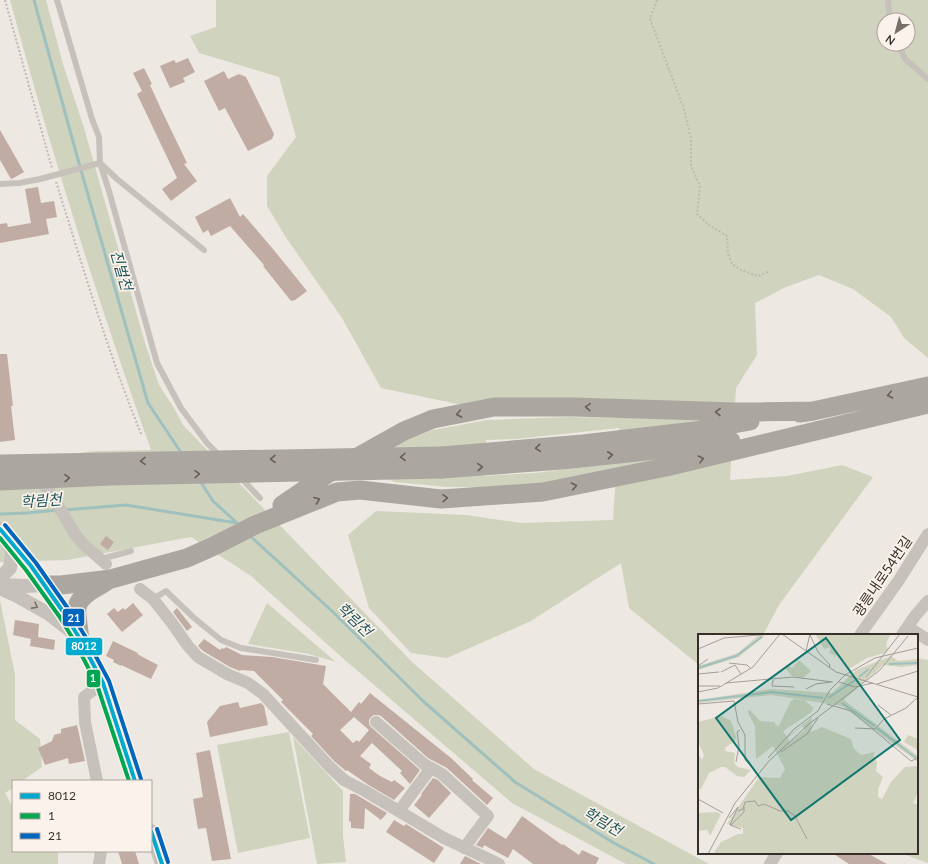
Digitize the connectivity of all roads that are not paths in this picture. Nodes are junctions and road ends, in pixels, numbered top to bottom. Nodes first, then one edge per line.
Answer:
1 (57, 0) edge
2 (886, 1) edge
3 (888, 12) edge
4 (902, 52) edge
5 (928, 79) edge
6 (100, 163) junction
7 (0, 184) edge
8 (204, 250) dead end
9 (928, 386) edge
10 (928, 404) edge
11 (813, 411) junction
12 (820, 430) junction
13 (0, 456) edge
14 (441, 463) junction
15 (0, 464) edge
16 (0, 481) edge
17 (260, 498) dead end
18 (255, 525) junction
19 (0, 529) edge
20 (928, 534) edge
21 (10, 542) junction
22 (131, 552) dead end
23 (105, 567) junction
24 (0, 578) edge
25 (44, 585) junction
26 (0, 587) edge
27 (140, 589) dead end
28 (153, 599) junction
29 (928, 601) edge
30 (905, 631) edge
31 (861, 634) edge
32 (918, 636) edge
33 (80, 639) junction
34 (928, 640) edge
35 (316, 660) dead end
36 (103, 683) junction
37 (376, 722) dead end
38 (431, 768) junction
39 (97, 780) edge
40 (135, 780) edge
41 (399, 811) junction
42 (152, 834) edge
43 (464, 848) junction
44 (101, 852) edge
45 (777, 854) edge
46 (99, 864) edge
47 (162, 864) edge
48 (499, 864) edge
49 (770, 864) edge

1 - 6 lane
2 - 3 lane
4 - 5 lane
6 - 7 lane
6 - 8 lane
6 - 17 lane
9 -> 11 highway
10 - 12 highway
11 -> 14 highway
11 -> 18 highway
14 -> 12 highway
18 -> 12 highway
13 - 23 street
14 -> 15 highway, bridge
16 -> 14 highway, bridge
18 - 23 highway
19 - 21 street
20 - 31 street, 광릉내로54번길
21 - 24 street
21 - 25 street
22 - 23 lane
23 - 25 highway
23 - 33 highway
25 - 26 street
25 - 33 street
26 -> 33 street
27 - 28 street
28 - 35 lane
28 - 41 street
29 - 30 street
32 - 34 street
33 - 36 street
36 - 39 street
36 - 40 street
37 - 38 street
38 - 41 street
38 - 43 street
41 - 43 street
42 - 47 street
43 - 48 street
44 - 46 street
45 - 49 street

